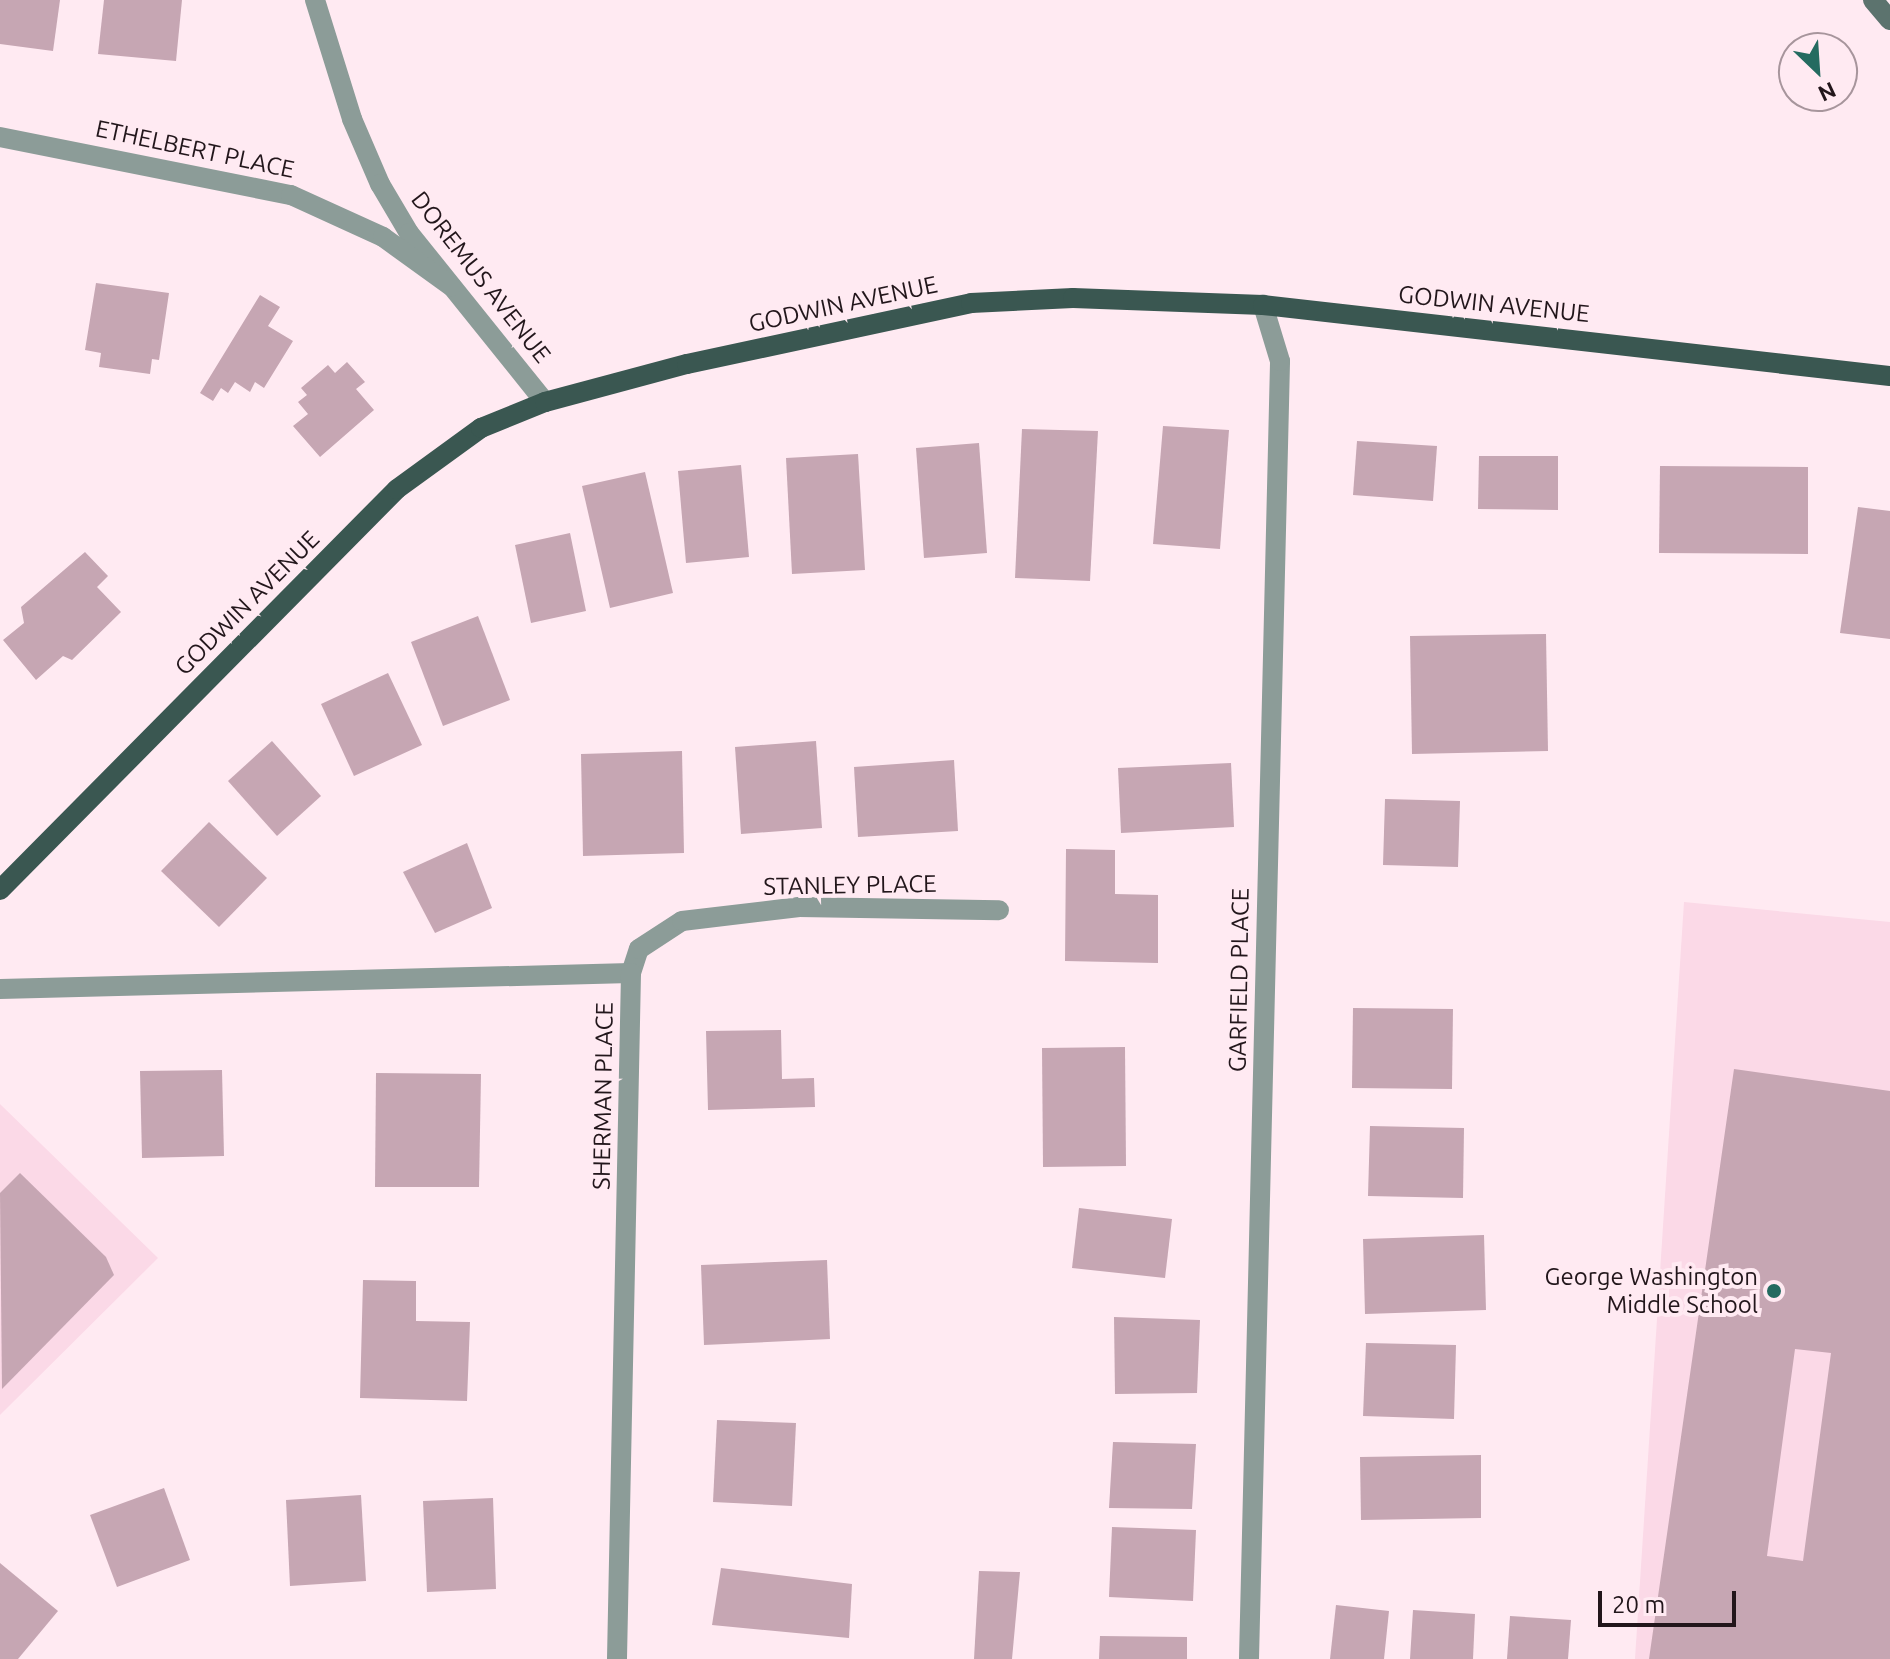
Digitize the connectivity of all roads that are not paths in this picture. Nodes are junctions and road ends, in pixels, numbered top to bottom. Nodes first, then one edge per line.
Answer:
1 (315, 0) edge
2 (1873, 0) edge
3 (1890, 20) edge
4 (0, 137) edge
5 (451, 286) junction
6 (1263, 305) junction
7 (1890, 376) edge
8 (545, 402) junction
9 (0, 890) edge
10 (999, 910) dead end
11 (631, 973) junction
12 (0, 989) edge
13 (617, 1659) edge
14 (1249, 1659) edge

1 - 5 street, DOREMUS AVENUE
2 - 3 street
4 - 5 street, ETHELBERT PLACE
5 - 8 street, DOREMUS AVENUE
6 - 7 main road, GODWIN AVENUE
6 - 8 main road, GODWIN AVENUE
6 - 14 street, GARFIELD PLACE
8 - 9 main road, GODWIN AVENUE
10 - 11 street, STANLEY PLACE
11 - 12 street, SHERMAN PLACE
11 - 13 street, SHERMAN PLACE

